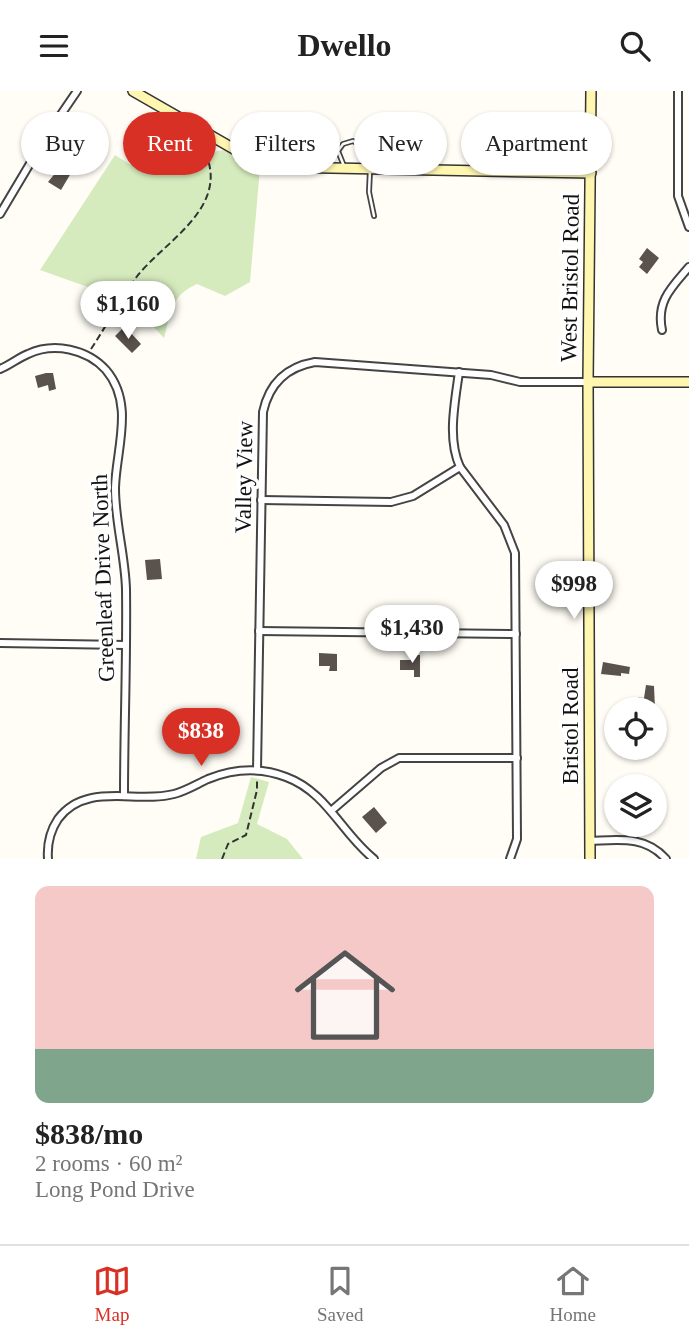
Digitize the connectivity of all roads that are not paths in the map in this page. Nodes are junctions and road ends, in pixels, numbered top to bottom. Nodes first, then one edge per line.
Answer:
1 (77, 91) edge
2 (133, 91) edge
3 (591, 91) edge
4 (678, 91) edge
5 (591, 112) edge
6 (354, 142) edge
7 (346, 169) junction
8 (354, 169) edge
9 (370, 175) edge
10 (591, 175) edge
11 (0, 214) edge
12 (374, 216) dead end
13 (689, 227) edge
14 (689, 267) edge
15 (662, 330) dead end
16 (0, 369) edge
17 (459, 372) junction
18 (588, 382) junction
19 (689, 382) edge
20 (460, 467) junction
21 (261, 500) junction
22 (259, 631) junction
23 (516, 634) junction
24 (0, 643) edge
25 (125, 645) junction
26 (517, 758) junction
27 (257, 770) junction
28 (124, 796) junction
29 (331, 811) junction
30 (590, 841) junction
31 (48, 859) edge
32 (374, 859) edge
33 (510, 859) edge
34 (590, 859) edge
35 (666, 859) edge

1 - 11 street
2 - 7 main road
3 - 5 main road, West Bristol Road
4 - 13 street
6 - 7 lane
7 - 8 main road
9 - 12 lane
10 - 18 main road, West Bristol Road
14 - 15 street
16 - 25 street, Greenleaf Drive North
17 - 18 street, Valley View
17 - 20 street
17 - 21 street, Valley View
18 - 19 main road
18 - 30 main road, Bristol Road
20 - 21 street
20 - 23 street
21 - 22 street, Valley View
22 - 23 street
22 - 27 street, Valley View
23 - 26 street
24 - 25 street
25 - 28 street, Greenleaf Drive North
26 - 29 street
26 - 33 street
27 - 28 street
27 - 29 street
28 - 31 street
29 - 32 street
30 - 34 main road, Bristol Road
30 - 35 street

